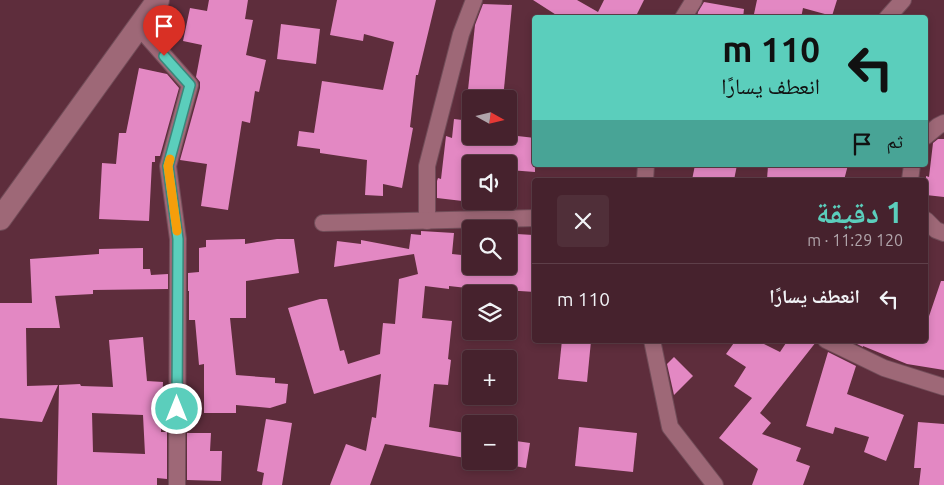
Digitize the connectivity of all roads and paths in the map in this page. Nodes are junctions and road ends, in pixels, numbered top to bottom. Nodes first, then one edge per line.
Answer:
1 (158, 0) edge
2 (474, 0) edge
3 (694, 0) edge
4 (903, 0) edge
5 (685, 15) edge
6 (889, 15) edge
7 (139, 27) junction
8 (944, 123) edge
9 (928, 134) edge
10 (532, 218) edge
11 (0, 219) edge
12 (427, 221) junction
13 (928, 222) edge
14 (322, 223) dead end
15 (944, 233) edge
16 (653, 343) edge
17 (832, 343) edge
18 (944, 387) edge
19 (176, 485) edge
20 (715, 485) edge

1 - 7 main road
2 - 12 street
3 - 5 street
4 - 6 street
7 - 11 main road
7 - 19 street
8 - 9 street
10 - 12 street
12 - 14 street
13 - 15 street
16 - 20 street
17 - 18 street

